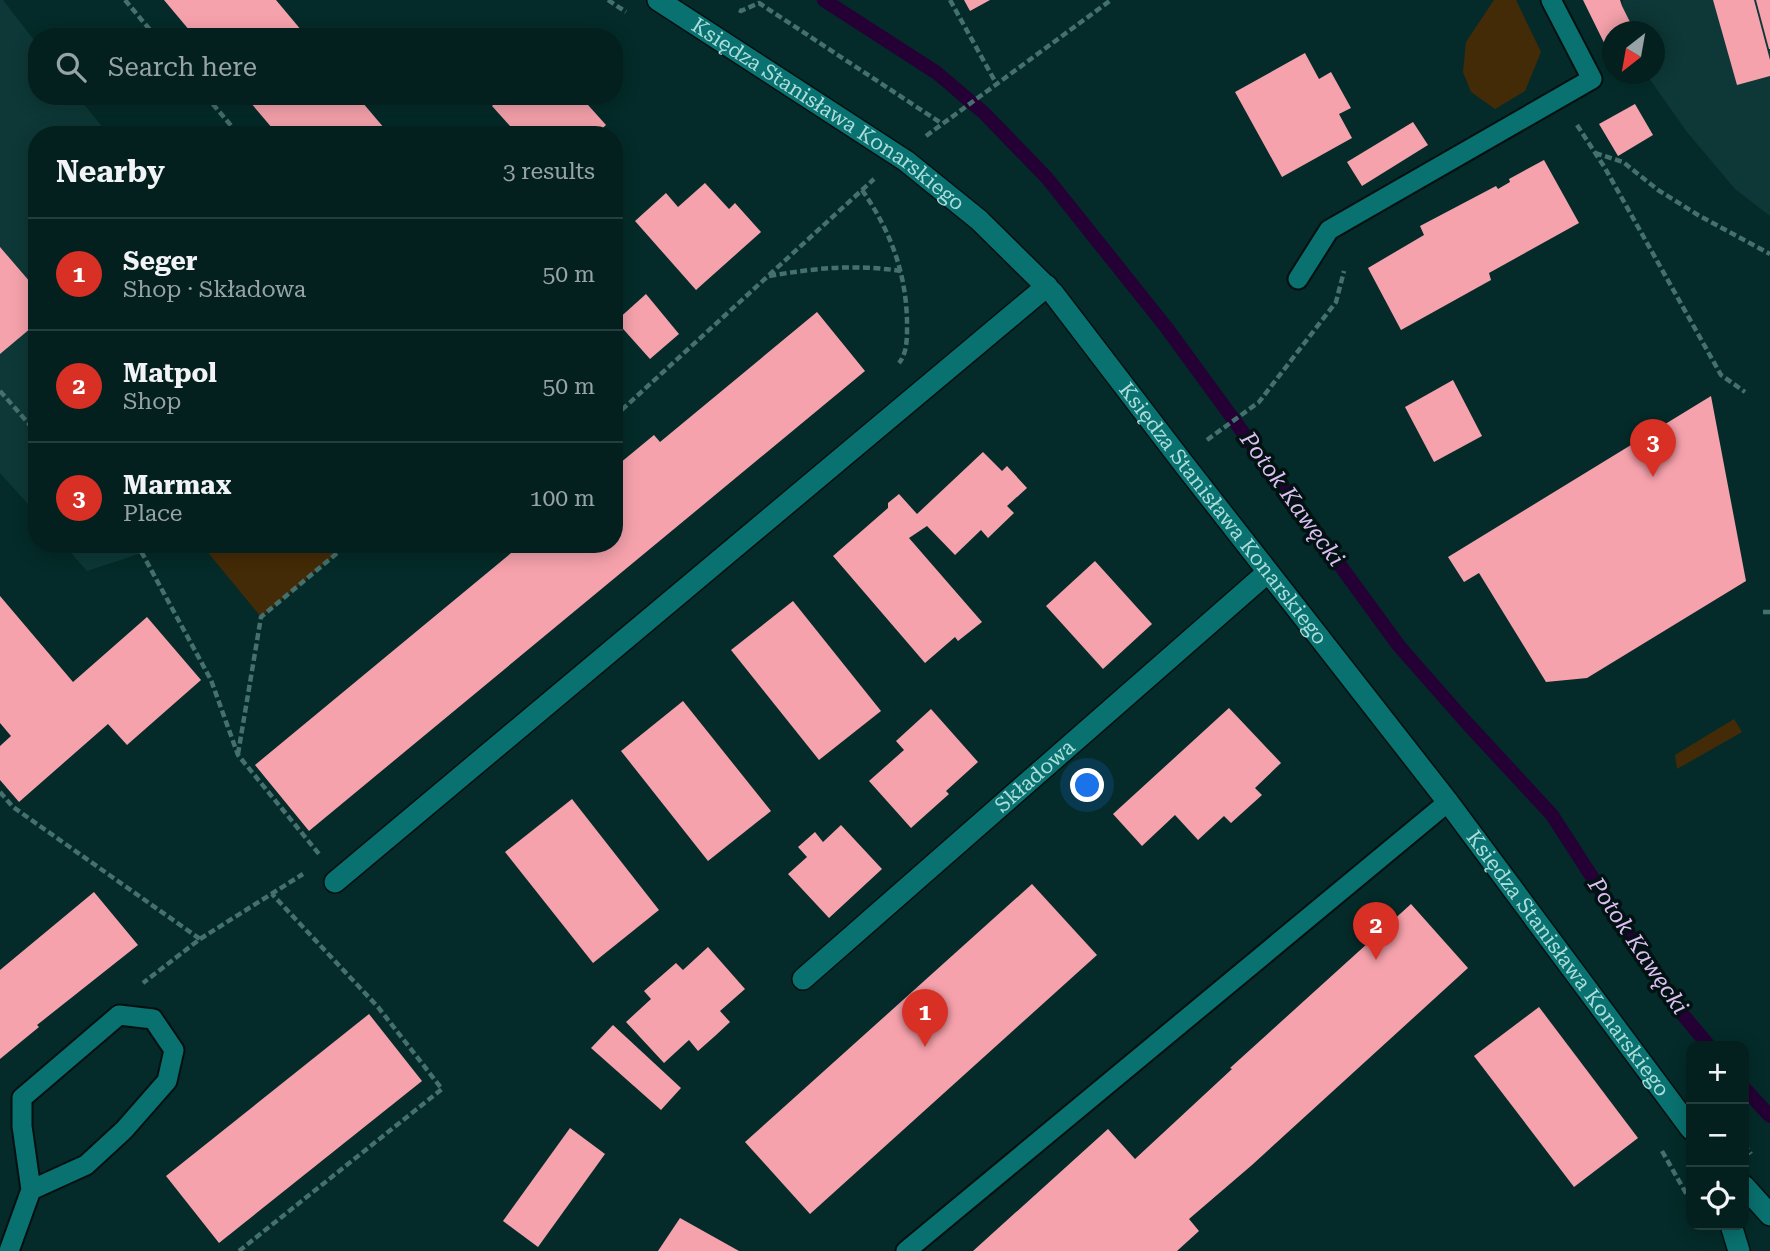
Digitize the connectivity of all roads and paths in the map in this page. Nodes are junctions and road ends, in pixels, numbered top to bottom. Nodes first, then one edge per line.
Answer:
1 (125, 0) edge
2 (658, 0) edge
3 (950, 0) edge
4 (1111, 0) edge
5 (1551, 0) edge
6 (732, 6) dead end
7 (148, 28) edge
8 (996, 83) junction
9 (1558, 98) junction
10 (214, 105) edge
11 (954, 113) dead end
12 (941, 123) dead end
13 (231, 126) edge
14 (1595, 153) junction
15 (880, 173) dead end
16 (862, 190) junction
17 (1770, 254) edge
18 (1346, 264) dead end
19 (901, 271) junction
20 (768, 276) junction
21 (1298, 279) dead end
22 (1046, 286) junction
23 (895, 369) dead end
24 (0, 391) edge
25 (1745, 392) dead end
26 (623, 409) edge
27 (28, 423) edge
28 (1209, 438) dead end
29 (142, 553) edge
30 (337, 553) edge
31 (1268, 572) junction
32 (1763, 612) dead end
33 (1770, 612) edge
34 (238, 755) junction
35 (0, 792) edge
36 (1448, 802) junction
37 (323, 859) junction
38 (335, 882) joint
39 (272, 894) junction
40 (200, 939) junction
41 (803, 979) dead end
42 (137, 988) dead end
43 (1686, 1122) edge
44 (31, 1190) junction
45 (1749, 1192) edge
46 (1770, 1215) edge
47 (1733, 1230) edge
48 (9, 1251) edge
49 (239, 1251) edge
50 (906, 1251) edge
51 (1739, 1251) edge

1 - 7 path
2 - 22 street, Księdza Stanisława Konarskiego
3 - 8 path
4 - 8 path
5 - 9 lane
6 - 12 path
8 - 11 path
9 - 14 path
9 - 21 lane
10 - 13 path
14 - 17 path
14 - 25 path
15 - 16 path
16 - 19 path
16 - 20 path
18 - 28 path
19 - 20 path
19 - 23 path
20 - 26 path
22 - 31 street, Księdza Stanisława Konarskiego
22 - 38 street
24 - 27 path
29 - 34 path
30 - 34 path
31 - 36 street, Księdza Stanisława Konarskiego
31 - 41 street, Składowa
32 - 33 path
34 - 37 path
35 - 40 path
36 - 43 street, Księdza Stanisława Konarskiego
36 - 50 lane
37 - 38 path
37 - 39 path
39 - 40 path
39 - 49 path
40 - 42 path
44 - 44 lane
44 - 48 lane
45 - 46 street
47 - 51 street

